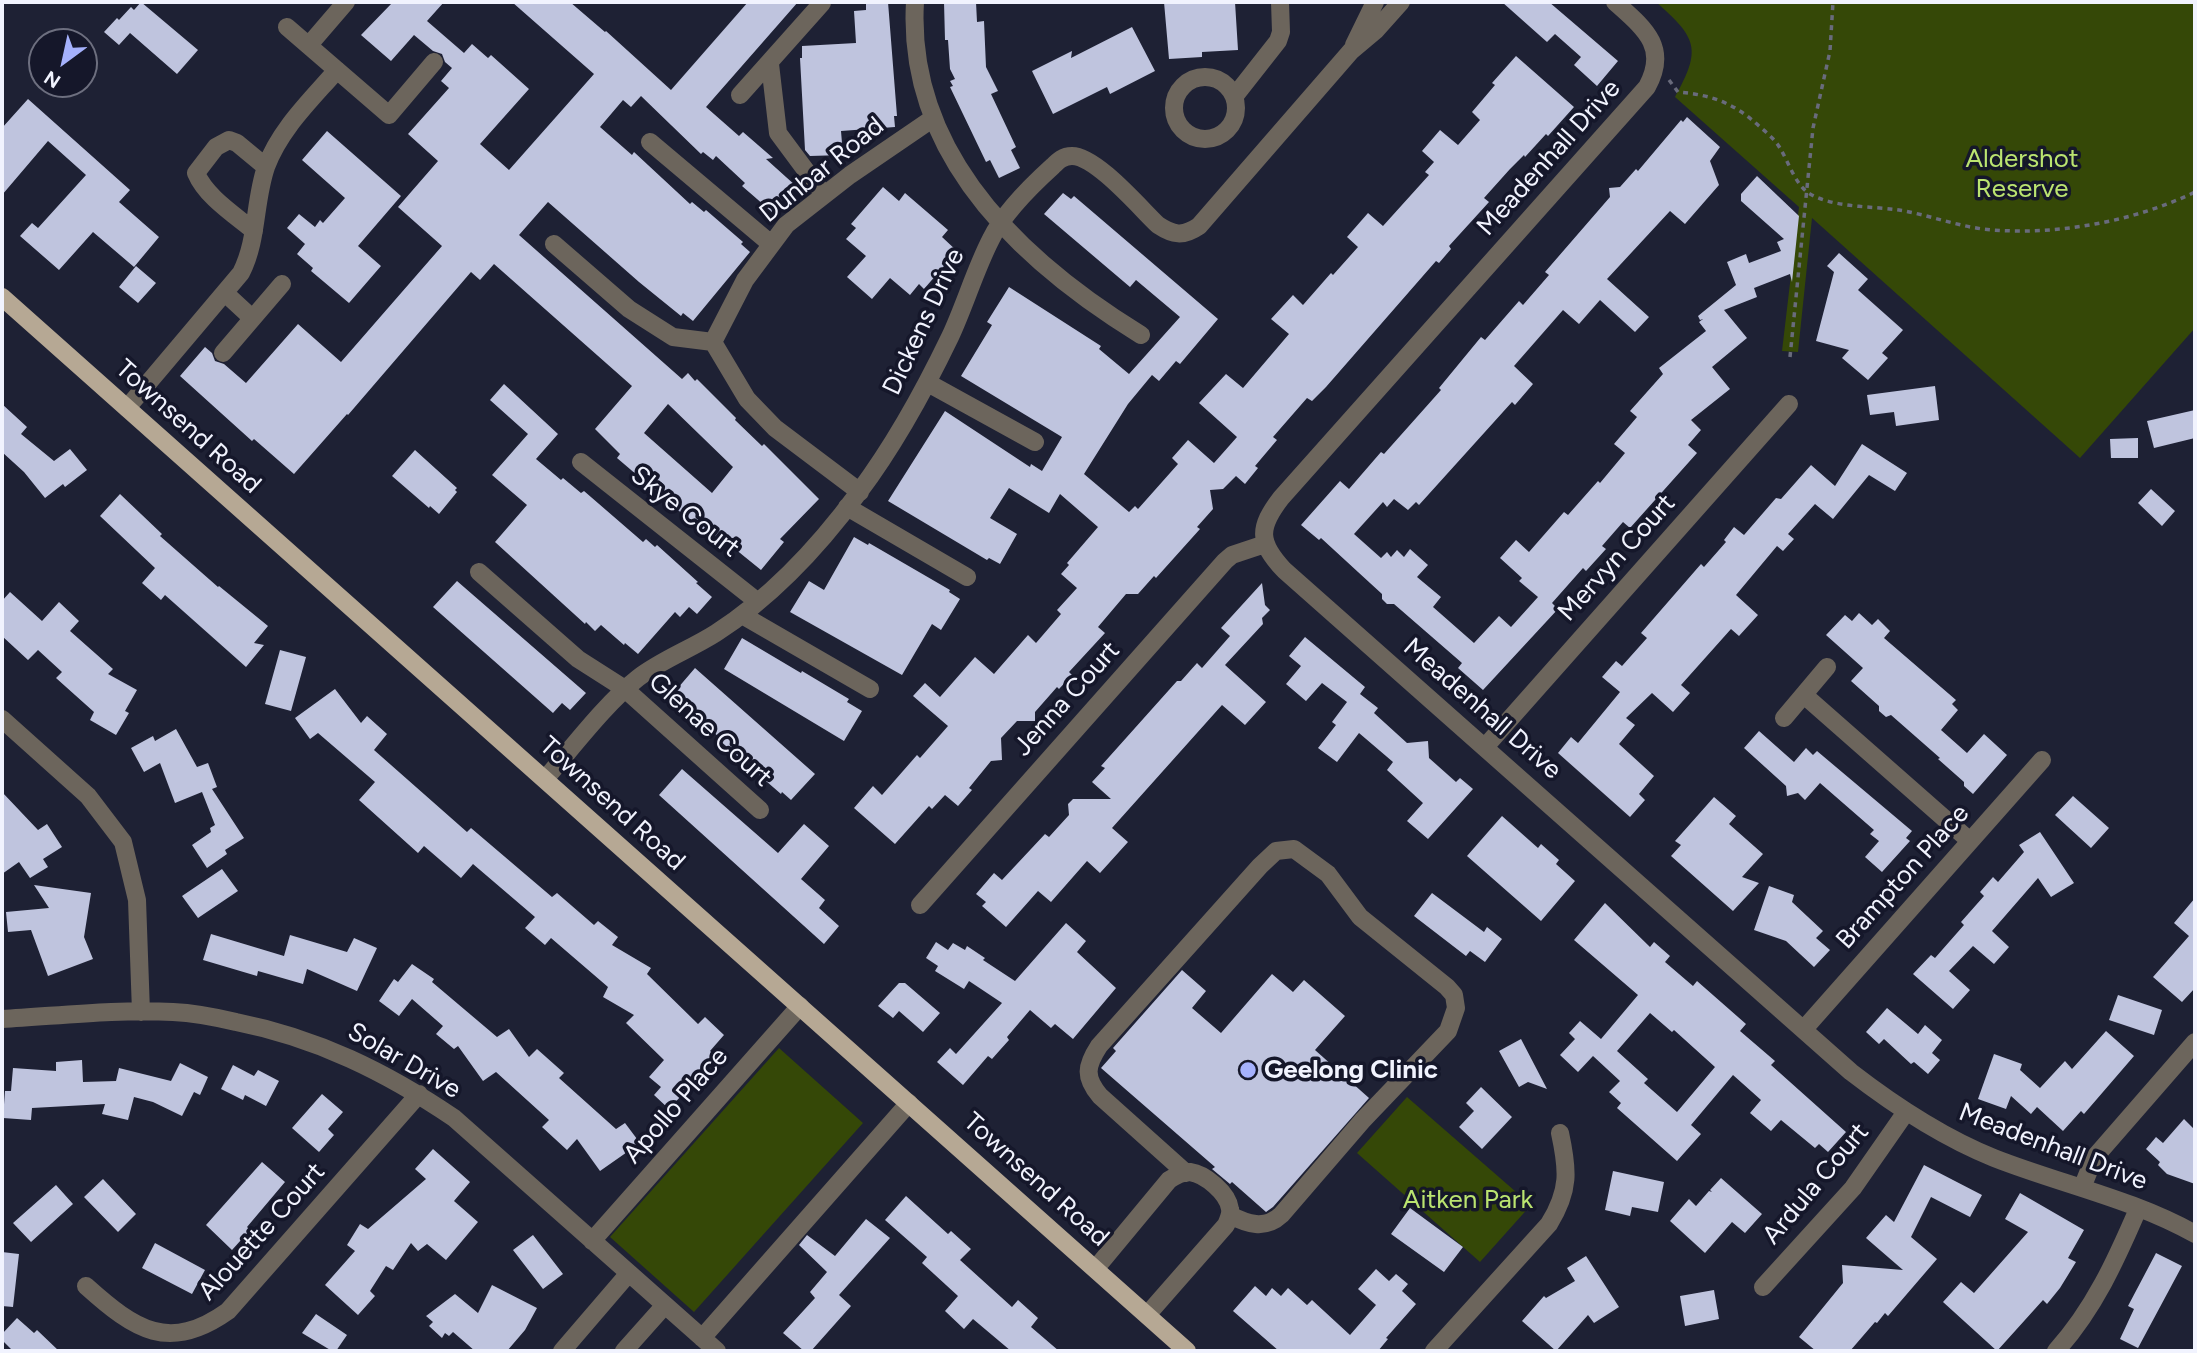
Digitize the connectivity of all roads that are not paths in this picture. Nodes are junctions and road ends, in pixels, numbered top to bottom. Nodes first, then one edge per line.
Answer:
1 (346, 2) edge
2 (915, 2) edge
3 (1280, 2) edge
4 (1375, 2) edge
5 (1401, 2) edge
6 (1615, 2) edge
7 (822, 3) edge
8 (287, 27) dead end
9 (309, 45) junction
10 (1351, 51) junction
11 (434, 62) dead end
12 (770, 64) junction
13 (337, 70) junction
14 (740, 95) dead end
15 (1234, 97) dead end
16 (932, 119) junction
17 (650, 142) dead end
18 (266, 167) junction
19 (824, 195) junction
20 (1002, 222) junction
21 (254, 231) junction
22 (554, 244) dead end
23 (771, 244) junction
24 (282, 284) dead end
25 (225, 293) junction
26 (2, 297) edge
27 (252, 318) junction
28 (1141, 335) dead end
29 (713, 342) junction
30 (223, 353) dead end
31 (928, 383) junction
32 (1789, 404) dead end
33 (127, 408) junction
34 (1035, 442) dead end
35 (581, 462) dead end
36 (860, 492) junction
37 (847, 507) junction
38 (1265, 544) junction
39 (479, 572) dead end
40 (967, 577) dead end
41 (758, 602) junction
42 (742, 615) junction
43 (1827, 667) dead end
44 (625, 689) junction
45 (870, 689) dead end
46 (1804, 695) junction
47 (1784, 718) dead end
48 (2, 719) edge
49 (1485, 747) junction
50 (2042, 760) dead end
51 (545, 779) junction
52 (760, 810) dead end
53 (1970, 841) junction
54 (920, 905) dead end
55 (800, 1006) junction
56 (141, 1012) junction
57 (2, 1019) edge
58 (1804, 1029) junction
59 (2195, 1042) edge
60 (419, 1094) junction
61 (909, 1103) junction
62 (1906, 1112) junction
63 (1560, 1133) dead end
64 (1186, 1173) junction
65 (2082, 1188) junction
66 (2138, 1209) junction
67 (1230, 1215) junction
68 (2195, 1234) edge
69 (592, 1241) junction
70 (1096, 1268) junction
71 (629, 1273) junction
72 (86, 1286) dead end
73 (1763, 1287) dead end
74 (665, 1305) junction
75 (1147, 1315) junction
76 (702, 1338) junction
77 (562, 1351) edge
78 (624, 1351) edge
79 (717, 1351) edge
80 (1187, 1351) edge
81 (1434, 1351) edge
82 (2056, 1351) edge

1 - 9 street
2 - 16 street
3 - 15 street
4 - 10 street, Dickens Drive
5 - 10 street, Dickens Drive
6 - 38 street, Meadenhall Drive
7 - 12 street
8 - 9 street
9 - 13 street
10 - 20 street, Dickens Drive
11 - 13 street
12 - 14 street
12 - 19 street
13 - 18 street
16 - 19 street, Dunbar Road
16 - 20 street
17 - 23 street
18 - 21 street
18 - 21 street
19 - 23 street, Dunbar Road
20 - 28 street
20 - 31 street, Dickens Drive
21 - 25 street
22 - 29 street
23 - 29 street, Dunbar Road
24 - 27 street
25 - 27 street
25 - 33 street
26 - 33 main road, Townsend Road
27 - 30 street
29 - 36 street
31 - 34 street
31 - 36 street, Dickens Drive
32 - 49 street, Mervyn Court
33 - 51 main road, Townsend Road
35 - 41 street, Skye Court
36 - 37 street, Dickens Drive
37 - 40 street
37 - 41 street, Dickens Drive
38 - 49 street, Meadenhall Drive
38 - 54 street, Jenna Court
39 - 44 street, Glenae Court
41 - 42 street, Dickens Drive
42 - 44 street, Dickens Drive
42 - 45 street
43 - 46 street
44 - 51 street, Dickens Drive
44 - 52 street, Glenae Court
46 - 47 street
46 - 53 street
48 - 56 street
49 - 58 street, Meadenhall Drive
50 - 53 street, Brampton Place
51 - 55 main road, Townsend Road
53 - 58 street, Brampton Place
55 - 61 main road, Townsend Road
55 - 69 street, Apollo Place
56 - 57 street, Solar Drive
56 - 60 street, Solar Drive
58 - 62 street, Meadenhall Drive
59 - 65 street
60 - 69 street, Solar Drive
60 - 72 street, Alouette Court
61 - 70 main road, Townsend Road
61 - 76 street
62 - 65 street, Meadenhall Drive
62 - 73 street, Ardula Court
63 - 81 street
64 - 67 street
64 - 67 street
64 - 70 street
65 - 66 street, Meadenhall Drive
66 - 68 street, Meadenhall Drive
66 - 82 street
67 - 75 street
69 - 71 street, Solar Drive
70 - 75 main road, Townsend Road
71 - 74 street, Solar Drive
71 - 77 street
74 - 76 street, Solar Drive
74 - 78 street
75 - 80 main road, Townsend Road
76 - 79 street, Solar Drive

